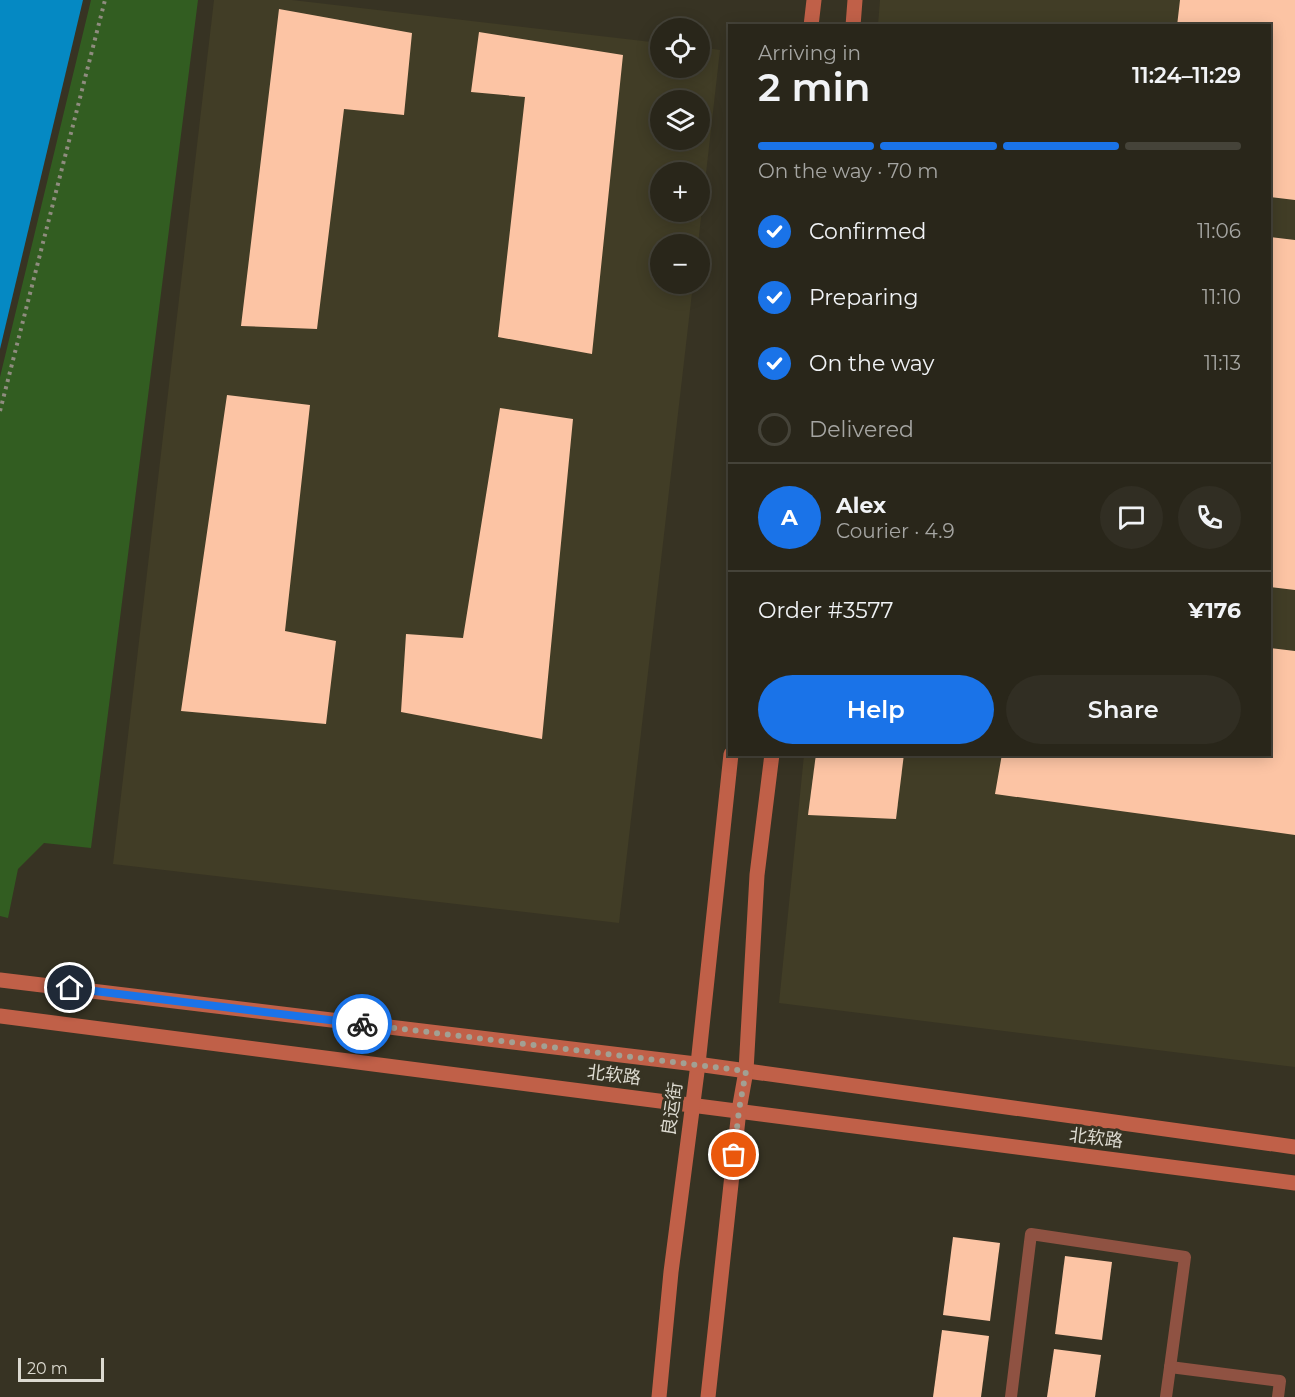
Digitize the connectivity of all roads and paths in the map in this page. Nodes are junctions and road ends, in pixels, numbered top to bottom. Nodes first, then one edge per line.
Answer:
1 (105, 0) edge
2 (814, 0) edge
3 (855, 0) edge
4 (811, 24) edge
5 (853, 24) edge
6 (0, 411) edge
7 (731, 756) edge
8 (772, 756) edge
9 (0, 980) edge
10 (0, 1016) edge
11 (698, 1064) junction
12 (746, 1071) junction
13 (692, 1104) junction
14 (739, 1110) junction
15 (1295, 1147) edge
16 (1295, 1183) edge
17 (1170, 1367) junction
18 (659, 1397) edge
19 (708, 1397) edge
20 (1011, 1397) edge
21 (1166, 1397) edge
22 (1278, 1397) edge

1 - 6 path
2 - 4 street
3 - 5 street
7 - 11 street, 良运街
8 - 12 street
9 - 11 street, 北软路
10 - 13 street, 北软路
11 - 12 street, 北软路
11 - 13 street, 良运街
12 - 14 street
12 - 15 street, 北软路
13 - 14 street, 北软路
13 - 18 street, 良运街
14 - 16 street, 北软路
14 - 19 street
17 - 20 lane
17 - 21 lane
17 - 22 lane

